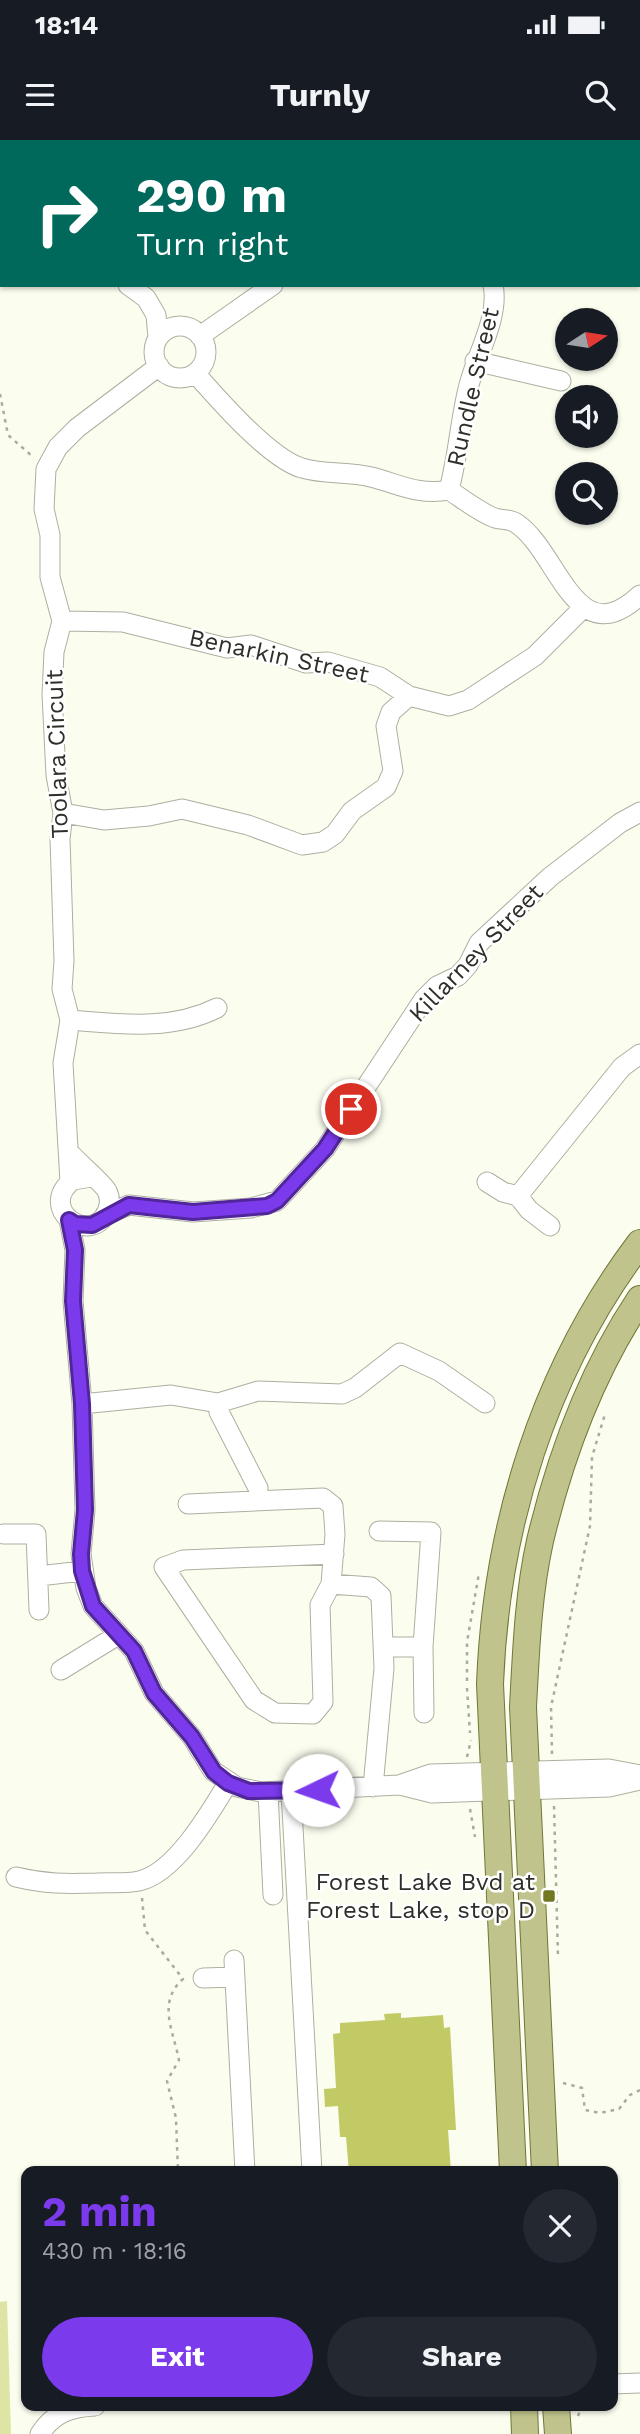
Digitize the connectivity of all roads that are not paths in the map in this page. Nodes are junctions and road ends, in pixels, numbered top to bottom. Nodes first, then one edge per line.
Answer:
1 (131, 287) edge
2 (270, 287) edge
3 (493, 287) edge
4 (200, 336) junction
5 (158, 338) junction
6 (475, 361) junction
7 (159, 366) junction
8 (195, 373) junction
9 (561, 381) dead end
10 (449, 489) junction
11 (640, 595) edge
12 (583, 608) junction
13 (62, 621) junction
14 (409, 696) junction
15 (640, 812) edge
16 (63, 813) junction
17 (218, 1008) dead end
18 (71, 1020) junction
19 (640, 1054) edge
20 (69, 1152) junction
21 (92, 1177) junction
22 (70, 1182) junction
23 (487, 1182) dead end
24 (107, 1191) junction
25 (518, 1196) junction
26 (129, 1205) junction
27 (69, 1220) junction
28 (98, 1220) junction
29 (550, 1226) dead end
30 (640, 1243) edge
31 (75, 1250) junction
32 (640, 1299) edge
33 (218, 1403) junction
34 (485, 1403) dead end
35 (82, 1404) junction
36 (258, 1488) dead end
37 (188, 1504) dead end
38 (379, 1531) dead end
39 (3, 1534) dead end
40 (334, 1554) junction
41 (82, 1571) junction
42 (39, 1576) junction
43 (331, 1584) junction
44 (39, 1610) dead end
45 (118, 1634) junction
46 (384, 1647) junction
47 (423, 1647) junction
48 (61, 1670) dead end
49 (424, 1713) dead end
50 (640, 1777) edge
51 (526, 1781) junction
52 (494, 1782) junction
53 (228, 1783) junction
54 (373, 1787) junction
55 (292, 1791) junction
56 (268, 1792) junction
57 (16, 1877) dead end
58 (273, 1895) dead end
59 (203, 1978) dead end
60 (245, 2166) edge
61 (312, 2166) edge
62 (513, 2166) edge
63 (545, 2166) edge
64 (640, 2383) edge
65 (618, 2384) edge
66 (69, 2411) edge
67 (524, 2411) edge
68 (556, 2411) edge
69 (40, 2434) edge
70 (525, 2434) edge
71 (558, 2434) edge

1 - 5 street
2 - 4 street
3 - 6 street, Rundle Street
4 - 5 street
4 - 8 street
5 - 7 street
6 - 9 street
6 - 10 street, Rundle Street
7 - 8 street
7 - 13 street, Toolara Circuit
8 - 10 street
10 - 12 street
11 - 12 street
12 - 14 street, Benarkin Street
13 - 14 street, Benarkin Street
13 - 16 street, Toolara Circuit
14 - 16 street
15 - 26 street, Killarney Street
16 - 18 street, Toolara Circuit
17 - 18 street
18 - 20 street, Toolara Circuit
19 - 25 street
20 - 21 street
20 - 22 street, Toolara Circuit
21 - 22 street
21 - 24 street
22 - 27 street
23 - 25 street
24 - 26 street, Killarney Street
24 - 28 street
25 - 29 street
26 - 28 street
27 - 28 street
27 - 31 street
28 - 31 street
30 - 52 main road
31 - 35 street
32 - 51 main road
33 - 34 street
33 - 35 street
33 - 36 street
35 - 41 street
37 - 40 street
38 - 47 street
39 - 42 street
40 - 43 street
40 - 43 street
41 - 42 street
41 - 45 street
42 - 44 street
43 - 46 street
45 - 48 street
45 - 53 street
46 - 47 street
46 - 54 street
47 - 49 street
50 - 51 street
51 - 52 street
51 - 63 main road
52 - 54 street
52 - 62 main road
53 - 56 street
53 - 57 street
54 - 55 street
55 - 56 street
55 - 61 street
56 - 58 street
59 - 60 street
64 - 65 street
66 - 69 street
67 - 70 main road
68 - 71 main road

